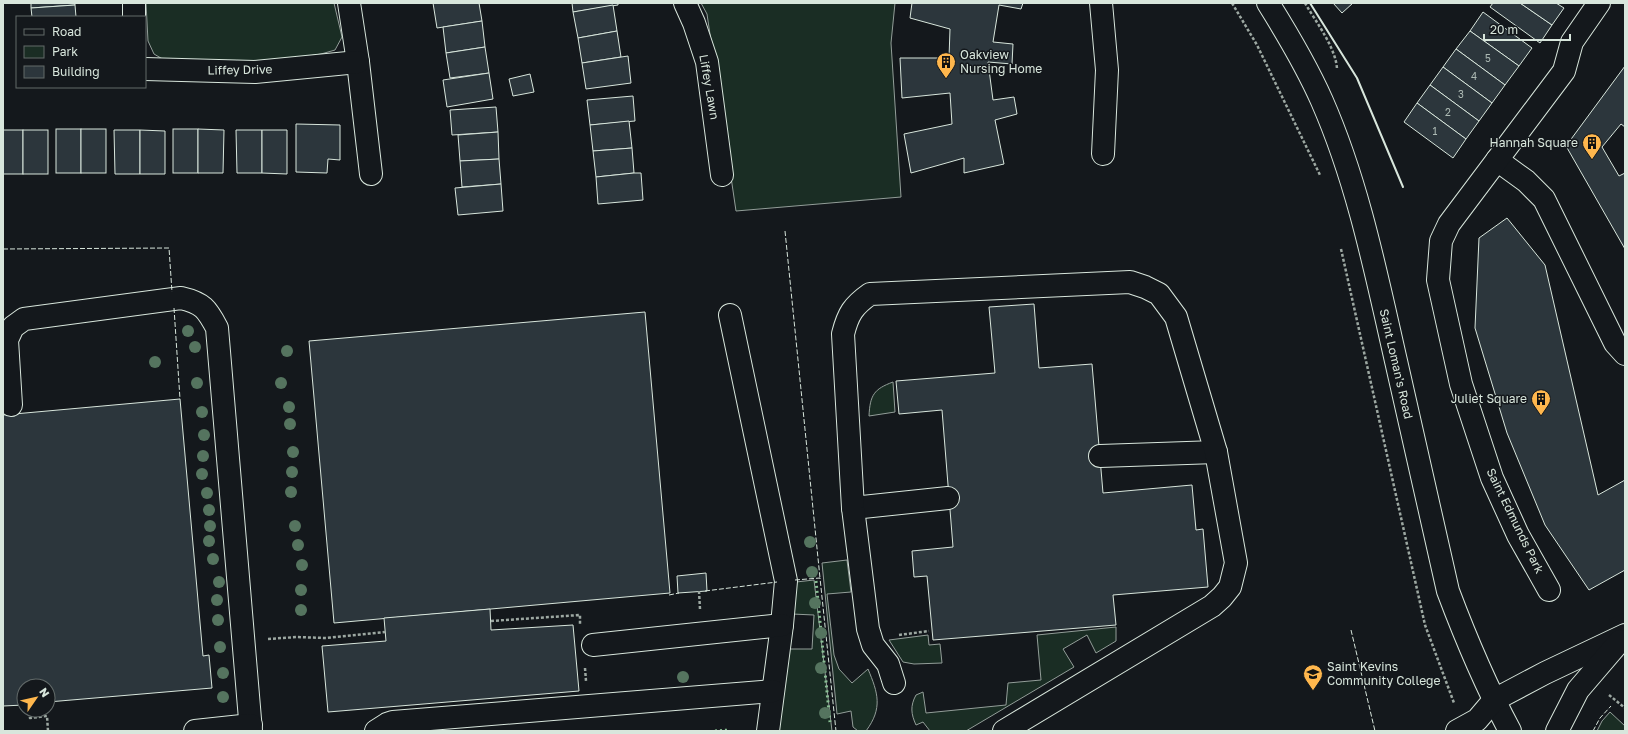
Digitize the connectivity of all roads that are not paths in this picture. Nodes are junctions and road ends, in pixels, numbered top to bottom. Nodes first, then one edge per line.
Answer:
1 (134, 3) edge
2 (349, 3) edge
3 (685, 3) edge
4 (1101, 3) edge
5 (1268, 3) edge
6 (1599, 3) edge
7 (134, 16) edge
8 (358, 62) junction
9 (146, 69) edge
10 (1103, 154) dead end
11 (1497, 160) junction
12 (371, 174) dead end
13 (722, 175) dead end
14 (730, 315) dead end
15 (1625, 354) edge
16 (11, 405) dead end
17 (1216, 452) junction
18 (1100, 456) dead end
19 (948, 498) dead end
20 (853, 508) junction
21 (1549, 590) dead end
22 (782, 626) junction
23 (1625, 635) edge
24 (586, 645) road end
25 (894, 683) dead end
26 (773, 691) junction
27 (1494, 700) junction
28 (1456, 721) edge
29 (251, 728) edge
30 (195, 731) edge
31 (376, 731) edge
32 (768, 731) edge
33 (1004, 731) edge
34 (1510, 731) edge
35 (1556, 731) edge

1 - 7 street
2 - 8 street
3 - 13 street, Liffey Lawn
4 - 10 street
5 - 27 street, Saint Loman's Road
6 - 11 street, Saint Edmunds Park
8 - 9 street, Liffey Drive
8 - 12 street
11 - 15 street
11 - 21 street, Saint Edmunds Park
14 - 22 street
16 - 29 street
17 - 18 street
17 - 20 street
17 - 33 street
19 - 20 street
20 - 25 street
22 - 24 street
22 - 26 street
23 - 27 street
23 - 35 street
26 - 31 street
26 - 32 street
27 - 28 street
27 - 34 street, Saint Loman's Road
29 - 30 street

